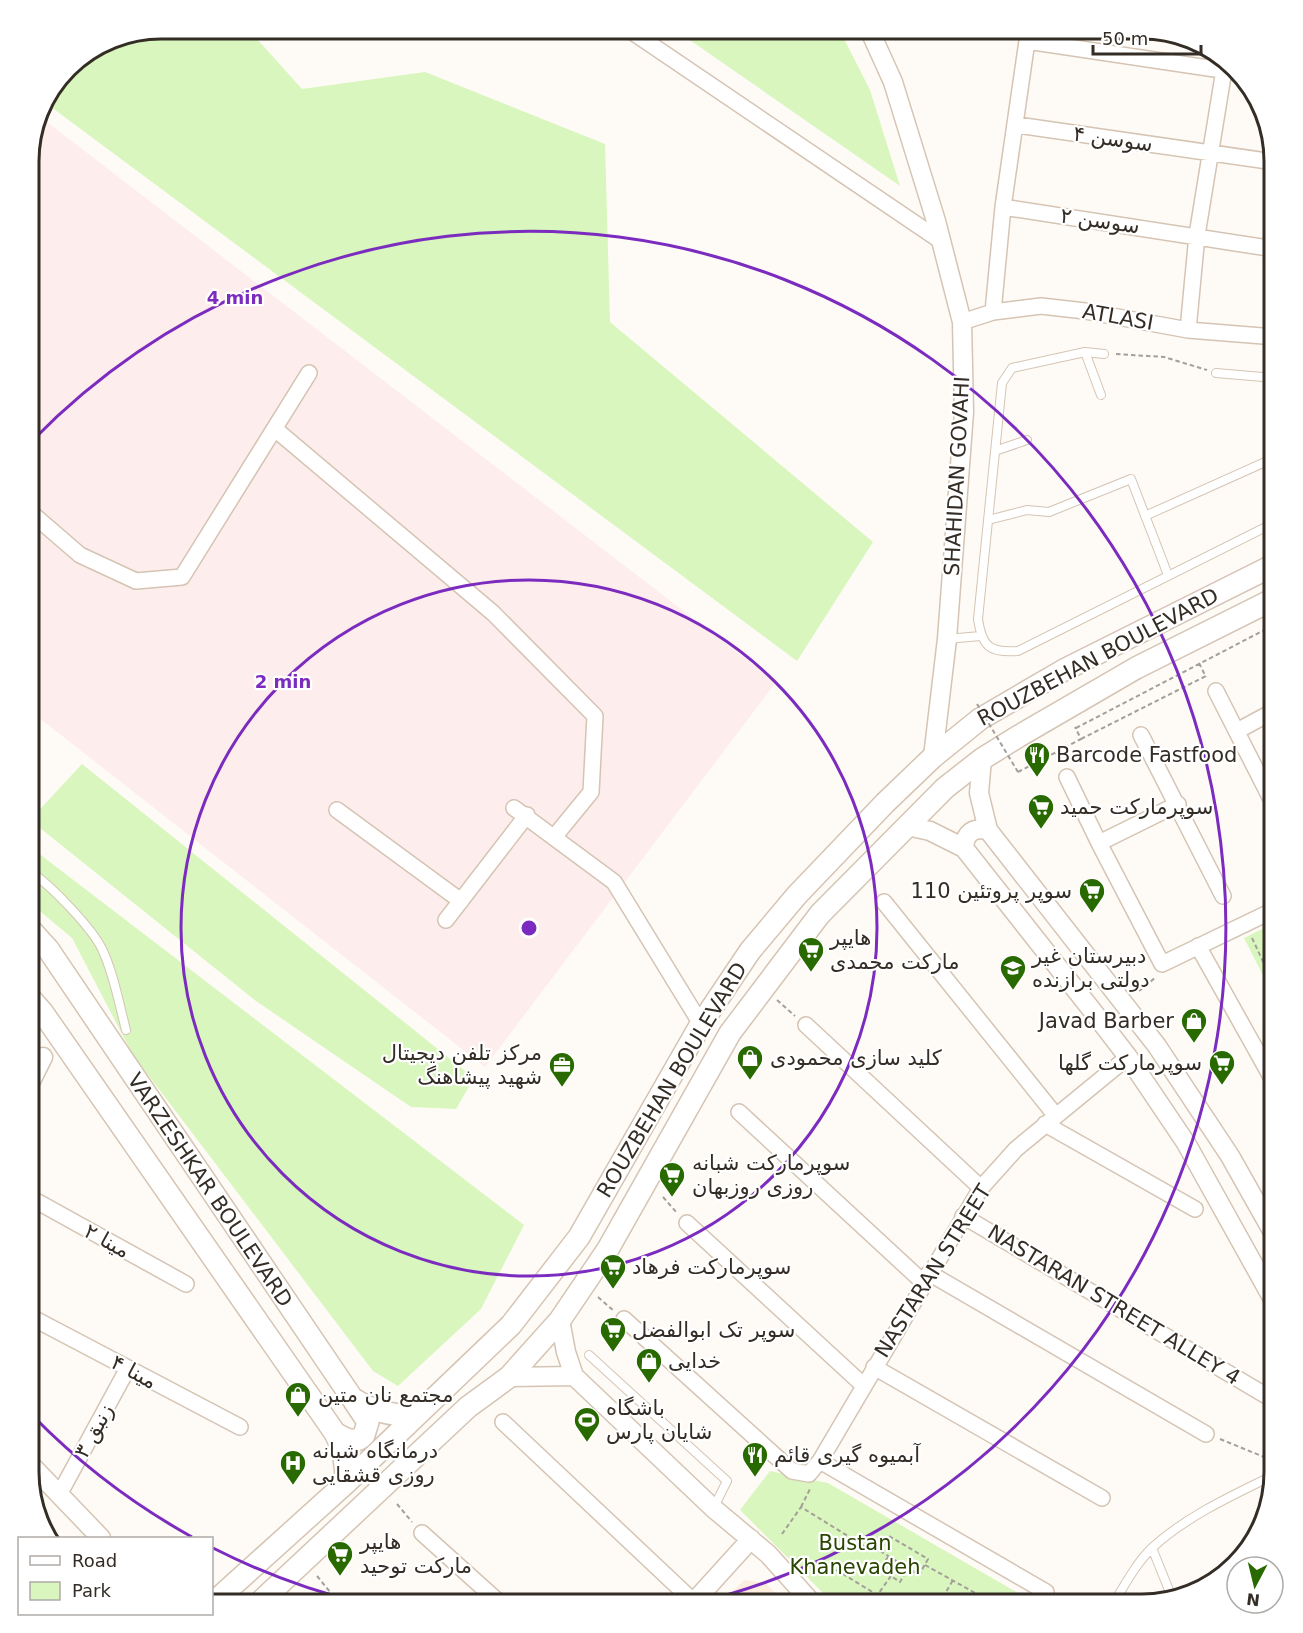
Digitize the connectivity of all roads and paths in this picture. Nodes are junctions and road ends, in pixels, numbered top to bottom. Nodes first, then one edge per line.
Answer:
1 (643, 39) edge
2 (874, 39) edge
3 (1223, 70) edge
4 (1229, 76) edge
5 (1017, 125) junction
6 (1210, 153) junction
7 (1264, 160) edge
8 (1003, 207) junction
9 (1197, 235) junction
10 (941, 241) junction
11 (1264, 247) edge
12 (993, 312) junction
13 (962, 322) junction
14 (1188, 330) junction
15 (1264, 336) edge
16 (1085, 352) junction
17 (1104, 354) joint
18 (1216, 373) joint
19 (309, 374) dead end
20 (1264, 377) edge
21 (1101, 395) dead end
22 (275, 429) junction
23 (1027, 440) dead end
24 (995, 451) junction
25 (1264, 463) edge
26 (1145, 516) junction
27 (39, 520) edge
28 (988, 520) junction
29 (1264, 528) edge
30 (1264, 570) edge
31 (1167, 574) junction
32 (1264, 604) edge
33 (1264, 630) edge
34 (980, 636) junction
35 (947, 639) junction
36 (1120, 641) junction
37 (1199, 663) junction
38 (1136, 668) junction
39 (1206, 676) junction
40 (1216, 692) joint
41 (977, 704) dead end
42 (1264, 717) edge
43 (1237, 731) junction
44 (1141, 735) dead end
45 (1081, 739) junction
46 (933, 757) junction
47 (982, 759) junction
48 (1067, 777) dead end
49 (1264, 784) edge
50 (1178, 804) junction
51 (337, 810) dead end
52 (907, 826) junction
53 (988, 830) junction
54 (555, 836) junction
55 (1099, 843) junction
56 (964, 848) junction
57 (39, 878) edge
58 (1222, 896) dead end
59 (461, 901) junction
60 (884, 902) dead end
61 (1264, 915) edge
62 (446, 920) dead end
63 (1246, 924) junction
64 (39, 939) edge
65 (1198, 946) junction
66 (1264, 959) edge
67 (1162, 964) junction
68 (1140, 991) dead end
69 (777, 1000) dead end
70 (39, 1008) edge
71 (701, 1024) junction
72 (806, 1025) joint
73 (126, 1030) dead end
74 (43, 1057) dead end
75 (1128, 1057) junction
76 (1264, 1063) edge
77 (39, 1065) edge
78 (739, 1112) dead end
79 (1051, 1120) junction
80 (981, 1188) junction
81 (663, 1197) dead end
82 (39, 1203) edge
83 (1195, 1209) dead end
84 (1264, 1215) edge
85 (963, 1216) junction
86 (687, 1223) joint
87 (926, 1278) junction
88 (1264, 1281) edge
89 (186, 1284) dead end
90 (598, 1297) dead end
91 (624, 1319) joint
92 (560, 1320) junction
93 (39, 1322) edge
94 (589, 1354) dead end
95 (874, 1367) junction
96 (128, 1368) junction
97 (574, 1376) junction
98 (509, 1377) junction
99 (864, 1385) junction
100 (1264, 1394) edge
101 (352, 1398) junction
102 (416, 1416) junction
103 (503, 1422) dead end
104 (240, 1427) dead end
105 (335, 1433) junction
106 (1206, 1434) joint
107 (1264, 1457) edge
108 (820, 1461) junction
109 (39, 1473) edge
110 (809, 1474) junction
111 (1264, 1481) edge
112 (347, 1482) junction
113 (60, 1493) junction
114 (1102, 1498) dead end
115 (397, 1504) dead end
116 (801, 1507) junction
117 (713, 1508) junction
118 (422, 1533) joint
119 (782, 1533) dead end
120 (98, 1537) edge
121 (751, 1539) junction
122 (1152, 1548) junction
123 (880, 1551) junction
124 (888, 1556) junction
125 (925, 1565) junction
126 (817, 1568) dead end
127 (908, 1568) junction
128 (317, 1576) dead end
129 (891, 1576) junction
130 (953, 1580) junction
131 (1170, 1591) edge
132 (1046, 1592) dead end
133 (223, 1594) edge
134 (270, 1594) edge
135 (331, 1594) edge
136 (489, 1594) edge
137 (684, 1594) edge
138 (701, 1594) edge
139 (803, 1594) edge
140 (875, 1594) edge
141 (878, 1594) edge
142 (945, 1594) edge
143 (977, 1594) edge
144 (1119, 1594) edge

1 - 10 street
2 - 10 street, SHAHIDAN GOVAHI
3 - 5 street
4 - 6 street
5 - 6 street, سوسن ۴
5 - 8 street
6 - 7 street, سوسن ۴
6 - 9 street
8 - 9 street, سوسن ۲
8 - 12 street
9 - 11 street, سوسن ۲
9 - 14 street
10 - 13 street, SHAHIDAN GOVAHI
12 - 13 street, ATLASI
12 - 14 street, ATLASI
13 - 35 street, SHAHIDAN GOVAHI
14 - 15 street, ATLASI
16 - 17 lane
16 - 21 lane
16 - 24 lane
17 - 18 path
18 - 20 lane
19 - 22 street
22 - 27 street
22 - 54 street
23 - 24 lane
24 - 28 lane
25 - 26 lane
26 - 28 lane
26 - 31 lane
28 - 34 lane
29 - 31 lane
30 - 36 main road, ROUZBEHAN BOULEVARD
31 - 34 lane
32 - 38 main road, ROUZBEHAN BOULEVARD
33 - 37 path
34 - 35 lane
35 - 46 street, SHAHIDAN GOVAHI
36 - 38 main road
36 - 46 main road, ROUZBEHAN BOULEVARD
37 - 39 path
37 - 45 path
38 - 47 main road, ROUZBEHAN BOULEVARD
39 - 40 path
39 - 45 path
40 - 43 street
41 - 45 path, bridge
42 - 43 street
43 - 49 street
44 - 50 street
46 - 71 main road, ROUZBEHAN BOULEVARD
47 - 52 main road, ROUZBEHAN BOULEVARD
47 - 53 street
48 - 55 street
50 - 55 street
50 - 58 street
51 - 59 street
52 - 56 street
52 - 92 main road, ROUZBEHAN BOULEVARD
53 - 56 street
53 - 84 street
54 - 59 street
54 - 71 street
55 - 67 street
56 - 75 street
57 - 73 lane
59 - 62 street
60 - 79 street
61 - 63 street
63 - 65 street
63 - 66 path
64 - 101 main road, VARZESHKAR BOULEVARD
65 - 67 street
65 - 76 street
67 - 68 path
69 - 72 path
70 - 105 main road, VARZESHKAR BOULEVARD
71 - 102 main road, ROUZBEHAN BOULEVARD
72 - 80 street
74 - 77 street
75 - 79 street, NASTARAN STREET
75 - 88 street
78 - 87 street
79 - 80 street, NASTARAN STREET
79 - 83 street
80 - 85 street, NASTARAN STREET
81 - 86 path
82 - 89 street, مینا ۲
85 - 87 street, NASTARAN STREET
85 - 100 street, NASTARAN STREET ALLEY 4
86 - 99 street
87 - 95 street, NASTARAN STREET
87 - 106 street
90 - 91 path
91 - 110 street
92 - 97 street
92 - 98 main road, ROUZBEHAN BOULEVARD
93 - 96 street, مینا ۴
94 - 117 lane
95 - 99 street, NASTARAN STREET
95 - 114 street
96 - 104 street, مینا ۴
96 - 113 street, زنبق ۳
97 - 98 street
97 - 117 street
98 - 134 main road, ROUZBEHAN BOULEVARD
99 - 108 street, NASTARAN STREET
101 - 102 main road, VARZESHKAR BOULEVARD
101 - 105 main road
102 - 112 main road, ROUZBEHAN BOULEVARD
103 - 137 street
105 - 112 main road, VARZESHKAR BOULEVARD
106 - 107 path
108 - 110 street, NASTARAN STREET
108 - 132 street
109 - 113 street
110 - 116 path
111 - 122 lane
112 - 133 main road, ROUZBEHAN BOULEVARD
113 - 120 street
115 - 118 path
116 - 119 path
116 - 123 path
117 - 121 street
118 - 136 street
121 - 138 street
121 - 139 street
122 - 131 lane
122 - 144 lane
123 - 124 path
123 - 125 path
124 - 127 path
124 - 129 path
125 - 127 path
125 - 130 path
126 - 140 path
127 - 129 path
128 - 135 path
129 - 141 path
130 - 142 path
130 - 143 path

